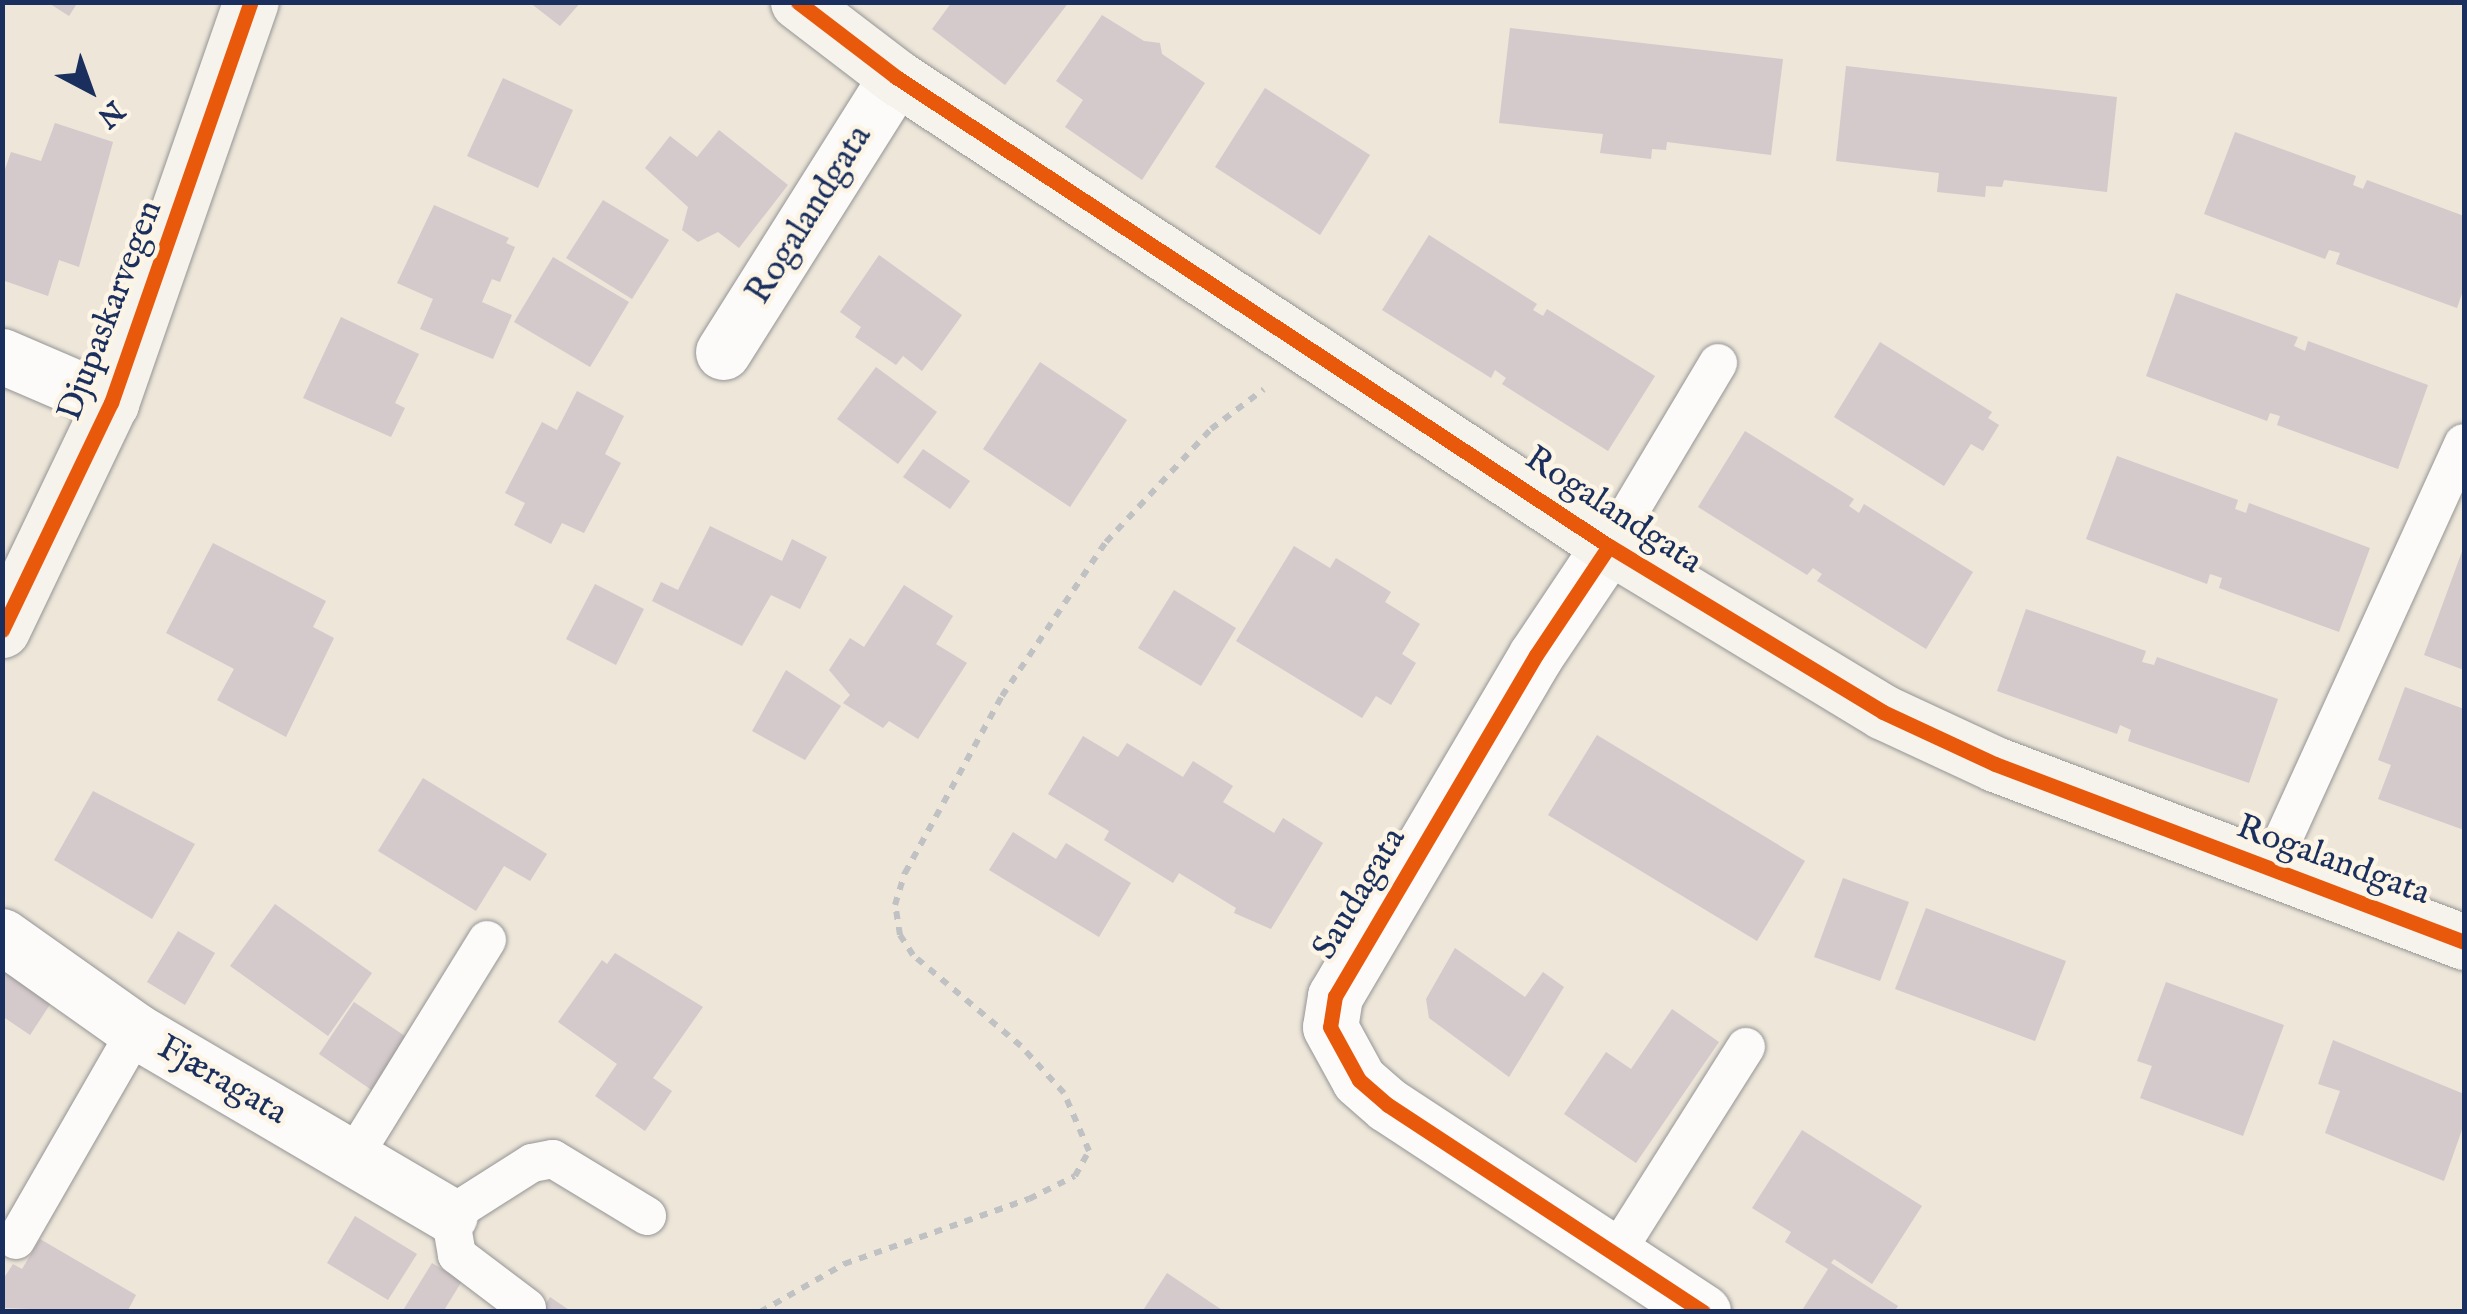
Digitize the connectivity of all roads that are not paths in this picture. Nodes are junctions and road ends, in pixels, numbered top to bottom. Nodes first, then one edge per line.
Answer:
1 (251, 2) edge
2 (798, 2) edge
3 (896, 77) junction
4 (723, 352) dead end
5 (2, 356) edge
6 (1718, 363) dead end
7 (111, 403) junction
8 (2464, 443) edge
9 (1610, 546) junction
10 (2, 630) edge
11 (2268, 870) junction
12 (2, 936) edge
13 (488, 940) dead end
14 (2464, 942) edge
15 (136, 1031) junction
16 (1746, 1047) dead end
17 (354, 1158) junction
18 (450, 1215) junction
19 (647, 1216) dead end
20 (16, 1240) dead end
21 (1615, 1254) junction
22 (528, 1308) dead end
23 (1703, 1312) edge

1 - 7 street, Djupaskarvegen
2 - 3 street, Rogalandgata
3 - 4 street, Rogalandgata
3 - 9 street, Rogalandgata
5 - 7 street
6 - 9 lane
7 - 10 street, Djupaskarvegen
8 - 11 lane
9 - 11 street, Rogalandgata
9 - 21 street, Saudagata
11 - 14 street, Rogalandgata
12 - 15 street, Fjæragata
13 - 17 lane
15 - 17 street, Fjæragata
15 - 20 lane
16 - 21 lane
17 - 18 street, Fjæragata
18 - 19 lane
18 - 22 lane
21 - 23 street, Saudagata

